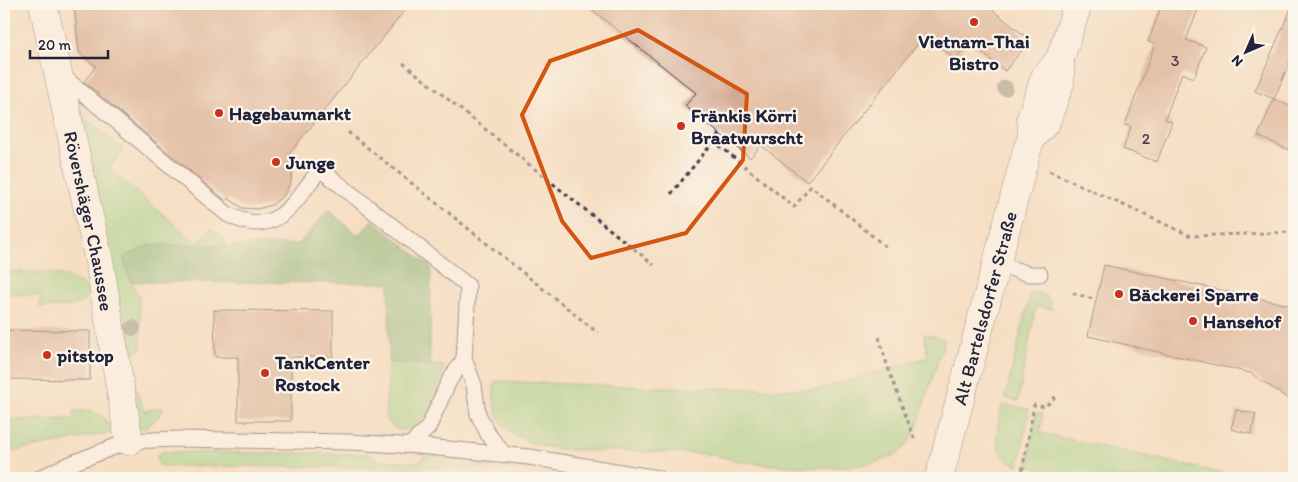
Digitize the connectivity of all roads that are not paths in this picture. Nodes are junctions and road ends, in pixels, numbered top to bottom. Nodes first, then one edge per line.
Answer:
1 (43, 4) edge
2 (1078, 4) edge
3 (57, 70) junction
4 (997, 264) junction
5 (1040, 274) dead end
6 (464, 358) junction
7 (129, 441) junction
8 (410, 445) junction
9 (504, 454) junction
10 (40, 478) edge
11 (658, 478) edge
12 (939, 478) edge

1 - 3 street, Rövershäger Chaussee
2 - 4 street, Alt Bartelsdorfer Straße
3 - 6 lane
3 - 7 street, Rövershäger Chaussee
4 - 5 lane
4 - 12 street, Alt Bartelsdorfer Straße
6 - 8 lane
6 - 9 lane
7 - 8 lane
7 - 10 lane
8 - 9 lane
9 - 11 lane

